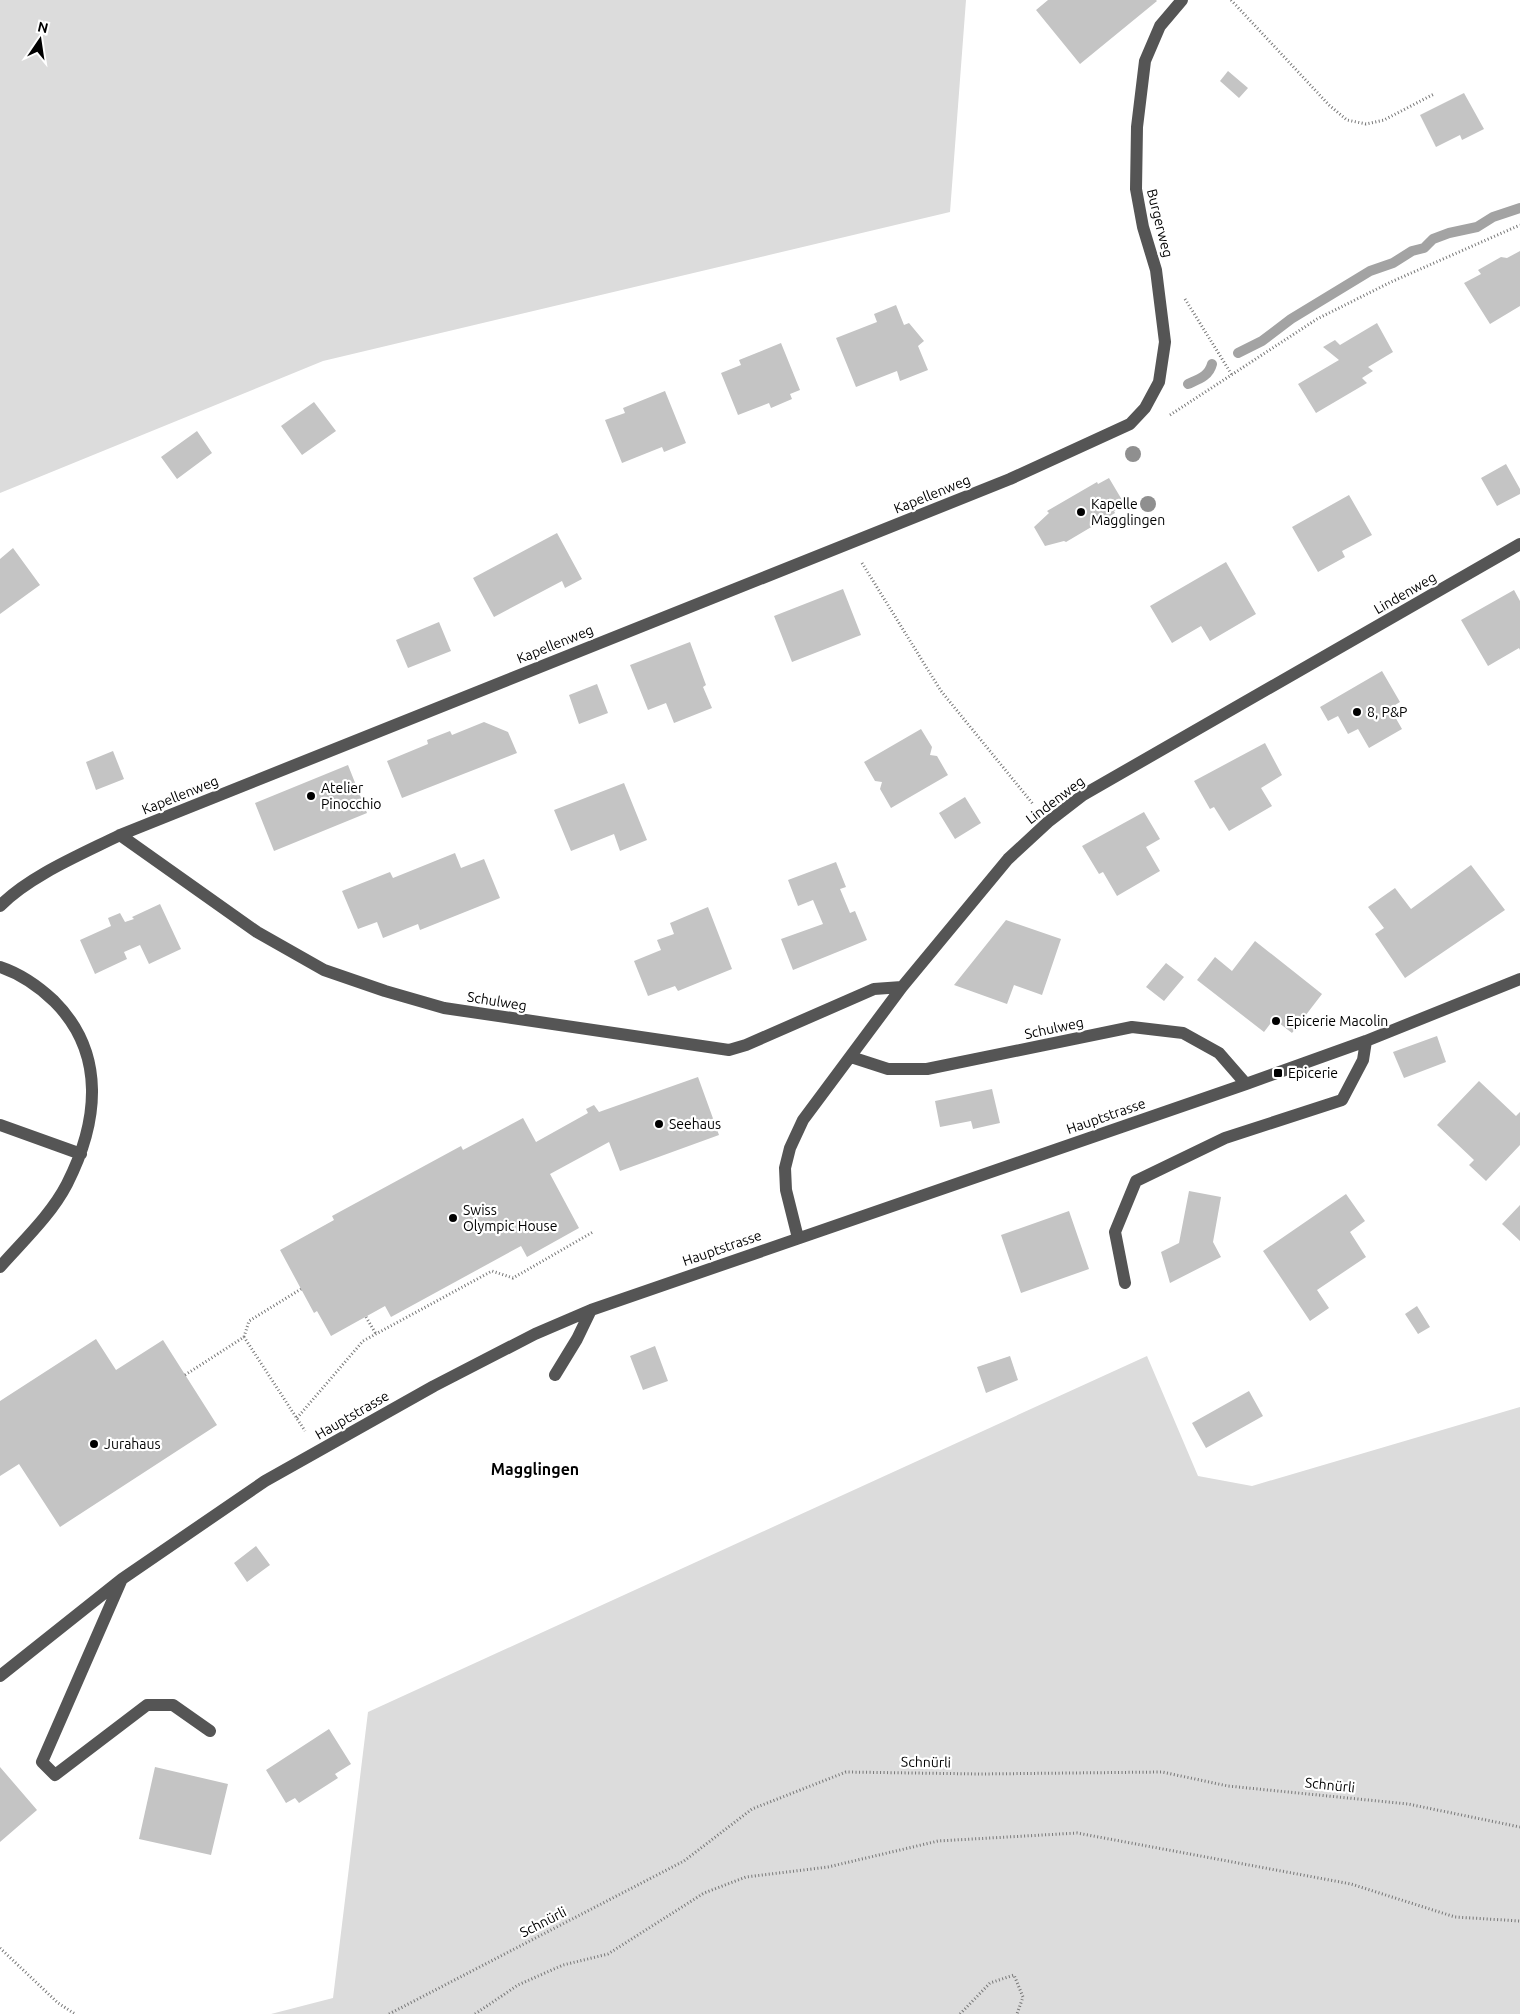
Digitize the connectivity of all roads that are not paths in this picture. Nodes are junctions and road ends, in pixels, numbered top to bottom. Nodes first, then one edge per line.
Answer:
1 (1182, 0) edge
2 (1130, 424) joint
3 (1520, 544) edge
4 (120, 835) junction
5 (0, 906) edge
6 (0, 967) edge
7 (1520, 979) edge
8 (902, 987) junction
9 (1366, 1042) junction
10 (851, 1057) junction
11 (1246, 1084) junction
12 (0, 1125) edge
13 (81, 1154) junction
14 (798, 1238) junction
15 (0, 1267) edge
16 (1125, 1283) dead end
17 (590, 1310) junction
18 (555, 1375) dead end
19 (122, 1579) junction
20 (0, 1676) edge
21 (210, 1731) dead end

1 - 2 street, Burgerweg
2 - 4 street, Kapellenweg
3 - 8 street, Lindenweg
4 - 5 street, Kapellenweg
4 - 8 street, Schulweg
6 - 13 street
7 - 9 street, Hauptstrasse
8 - 10 street, Lindenweg
9 - 11 street, Hauptstrasse
9 - 16 street
10 - 11 street, Schulweg
10 - 14 street, Lindenweg
11 - 14 street, Hauptstrasse
12 - 13 street
13 - 15 street
14 - 17 street, Hauptstrasse
17 - 18 street
17 - 19 street, Hauptstrasse
19 - 20 street, Hauptstrasse
19 - 21 street

